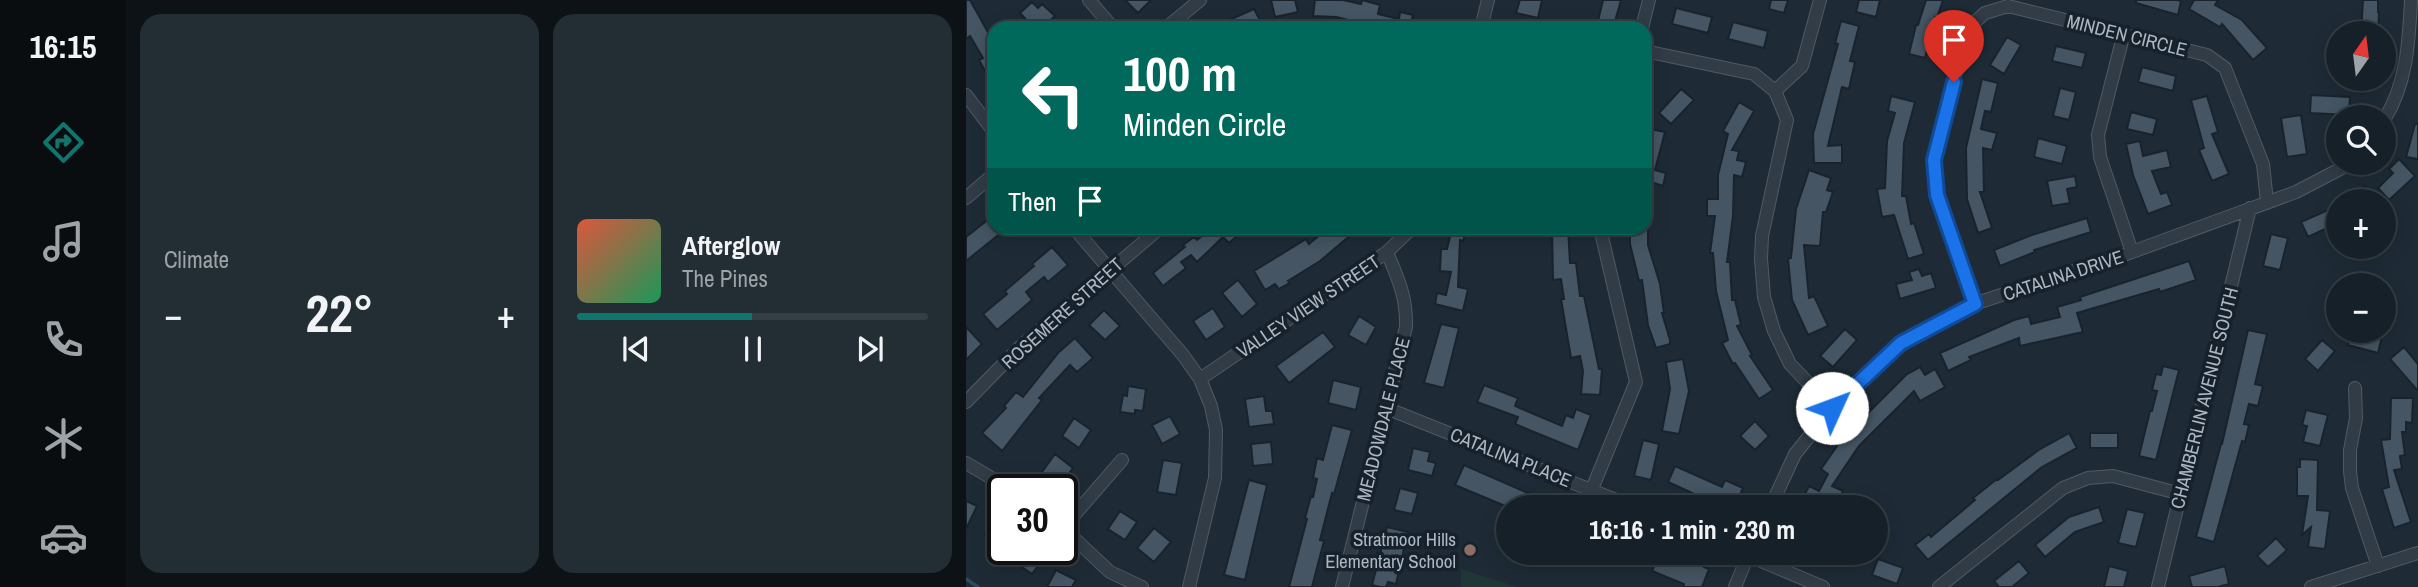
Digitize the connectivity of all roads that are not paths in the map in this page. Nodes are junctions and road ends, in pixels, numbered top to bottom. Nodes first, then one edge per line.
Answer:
1 (1090, 0) edge
2 (1200, 0) edge
3 (1649, 0) edge
4 (1820, 0) edge
5 (2411, 0) edge
6 (1485, 1) edge
7 (1107, 21) edge
8 (1174, 21) edge
9 (1482, 21) edge
10 (1644, 21) edge
11 (2124, 33) junction
12 (1652, 52) edge
13 (1775, 91) junction
14 (966, 95) edge
15 (2390, 105) edge
16 (987, 123) edge
17 (2329, 175) edge
18 (987, 180) edge
19 (966, 198) edge
20 (2267, 202) junction
21 (2250, 208) junction
22 (1080, 235) edge
23 (1152, 235) edge
24 (1405, 235) edge
25 (1602, 235) edge
26 (1387, 252) junction
27 (2132, 252) junction
28 (1110, 270) junction
29 (1975, 304) junction
30 (1200, 379) junction
31 (2355, 388) dead end
32 (966, 402) edge
33 (1386, 408) junction
34 (1832, 408) junction
35 (1122, 460) dead end
36 (966, 463) edge
37 (987, 475) edge
38 (1592, 489) junction
39 (2181, 494) junction
40 (1606, 495) edge
41 (1776, 495) edge
42 (1078, 511) edge
43 (1078, 542) edge
44 (2418, 553) edge
45 (1742, 565) edge
46 (1772, 565) edge
47 (2378, 566) junction
48 (1142, 587) edge
49 (1189, 587) edge
50 (1342, 587) edge
51 (1735, 587) edge
52 (1823, 587) edge
53 (1940, 587) edge
54 (2158, 587) edge
55 (2311, 587) edge

1 - 7 street
2 - 8 street
3 - 10 street
4 - 13 street
5 - 15 street
6 - 9 street
11 - 20 street, MINDEN CIRCLE
11 - 27 street
11 - 29 street, MINDEN CIRCLE
12 - 13 street
13 - 34 street
14 - 16 street
17 - 20 street, CATALINA DRIVE
18 - 19 street
20 - 21 street, CATALINA DRIVE
21 - 27 street, CATALINA DRIVE
21 - 39 street, CHAMBERLIN AVENUE SOUTH
22 - 28 street
23 - 28 street, ROSEMERE STREET
24 - 26 street, VALLEY VIEW STREET
25 - 38 street
26 - 30 street, VALLEY VIEW STREET
26 - 33 street, MEADOWDALE PLACE
27 - 29 street, CATALINA DRIVE
28 - 30 street
28 - 32 street, ROSEMERE STREET
29 - 34 street, CATALINA DRIVE
30 - 49 street
31 - 47 street
33 - 38 street, CATALINA PLACE
33 - 50 street, MEADOWDALE PLACE
34 - 41 street, CATALINA DRIVE
35 - 42 street
36 - 37 street
38 - 40 street, CATALINA PLACE
39 - 53 street
39 - 54 street, CHAMBERLIN AVENUE SOUTH
43 - 48 street
44 - 47 street
45 - 51 street
46 - 52 street
47 - 55 street

